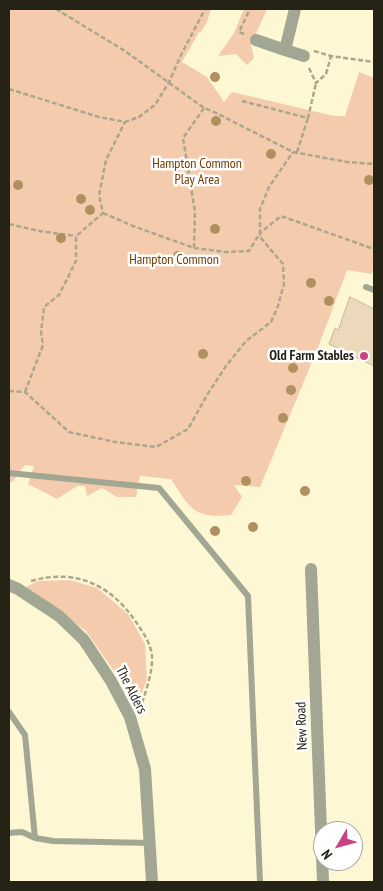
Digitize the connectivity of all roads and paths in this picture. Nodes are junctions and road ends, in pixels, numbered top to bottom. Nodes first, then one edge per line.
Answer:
1 (56, 9) edge
2 (205, 9) edge
3 (250, 9) edge
4 (295, 9) edge
5 (256, 40) joint
6 (285, 50) junction
7 (304, 56) junction
8 (331, 56) junction
9 (374, 62) edge
10 (169, 82) junction
11 (316, 83) junction
12 (9, 89) edge
13 (242, 101) dead end
14 (204, 108) junction
15 (308, 118) junction
16 (125, 122) junction
17 (295, 152) junction
18 (374, 164) edge
19 (103, 213) junction
20 (9, 224) edge
21 (260, 233) junction
22 (76, 236) junction
23 (194, 248) junction
24 (374, 249) edge
25 (366, 287) dead end
26 (374, 290) edge
27 (9, 391) edge
28 (26, 392) junction
29 (9, 473) edge
30 (311, 569) dead end
31 (11, 586) edge
32 (9, 712) edge
33 (130, 717) junction
34 (9, 833) edge
35 (35, 838) junction
36 (150, 843) junction
37 (152, 882) edge
38 (260, 882) edge
39 (323, 882) edge

1 - 10 path
2 - 10 path
3 - 5 path
4 - 6 street
5 - 6 street
6 - 7 street
7 - 8 path
7 - 11 path
8 - 9 path
8 - 11 path
10 - 14 path
10 - 16 path
11 - 15 path
12 - 16 path
13 - 15 path
14 - 17 path
14 - 23 path
15 - 17 path
16 - 19 path
17 - 18 path
17 - 21 path
19 - 22 path
19 - 23 path
20 - 22 path
21 - 23 path
21 - 24 path
21 - 28 path
22 - 28 path
25 - 26 lane
27 - 28 path
29 - 38 lane
30 - 39 street, New Road
31 - 33 street, The Alders
31 - 33 path
32 - 35 lane
33 - 36 street, The Alders
34 - 35 lane
35 - 36 lane
36 - 37 street, The Alders

